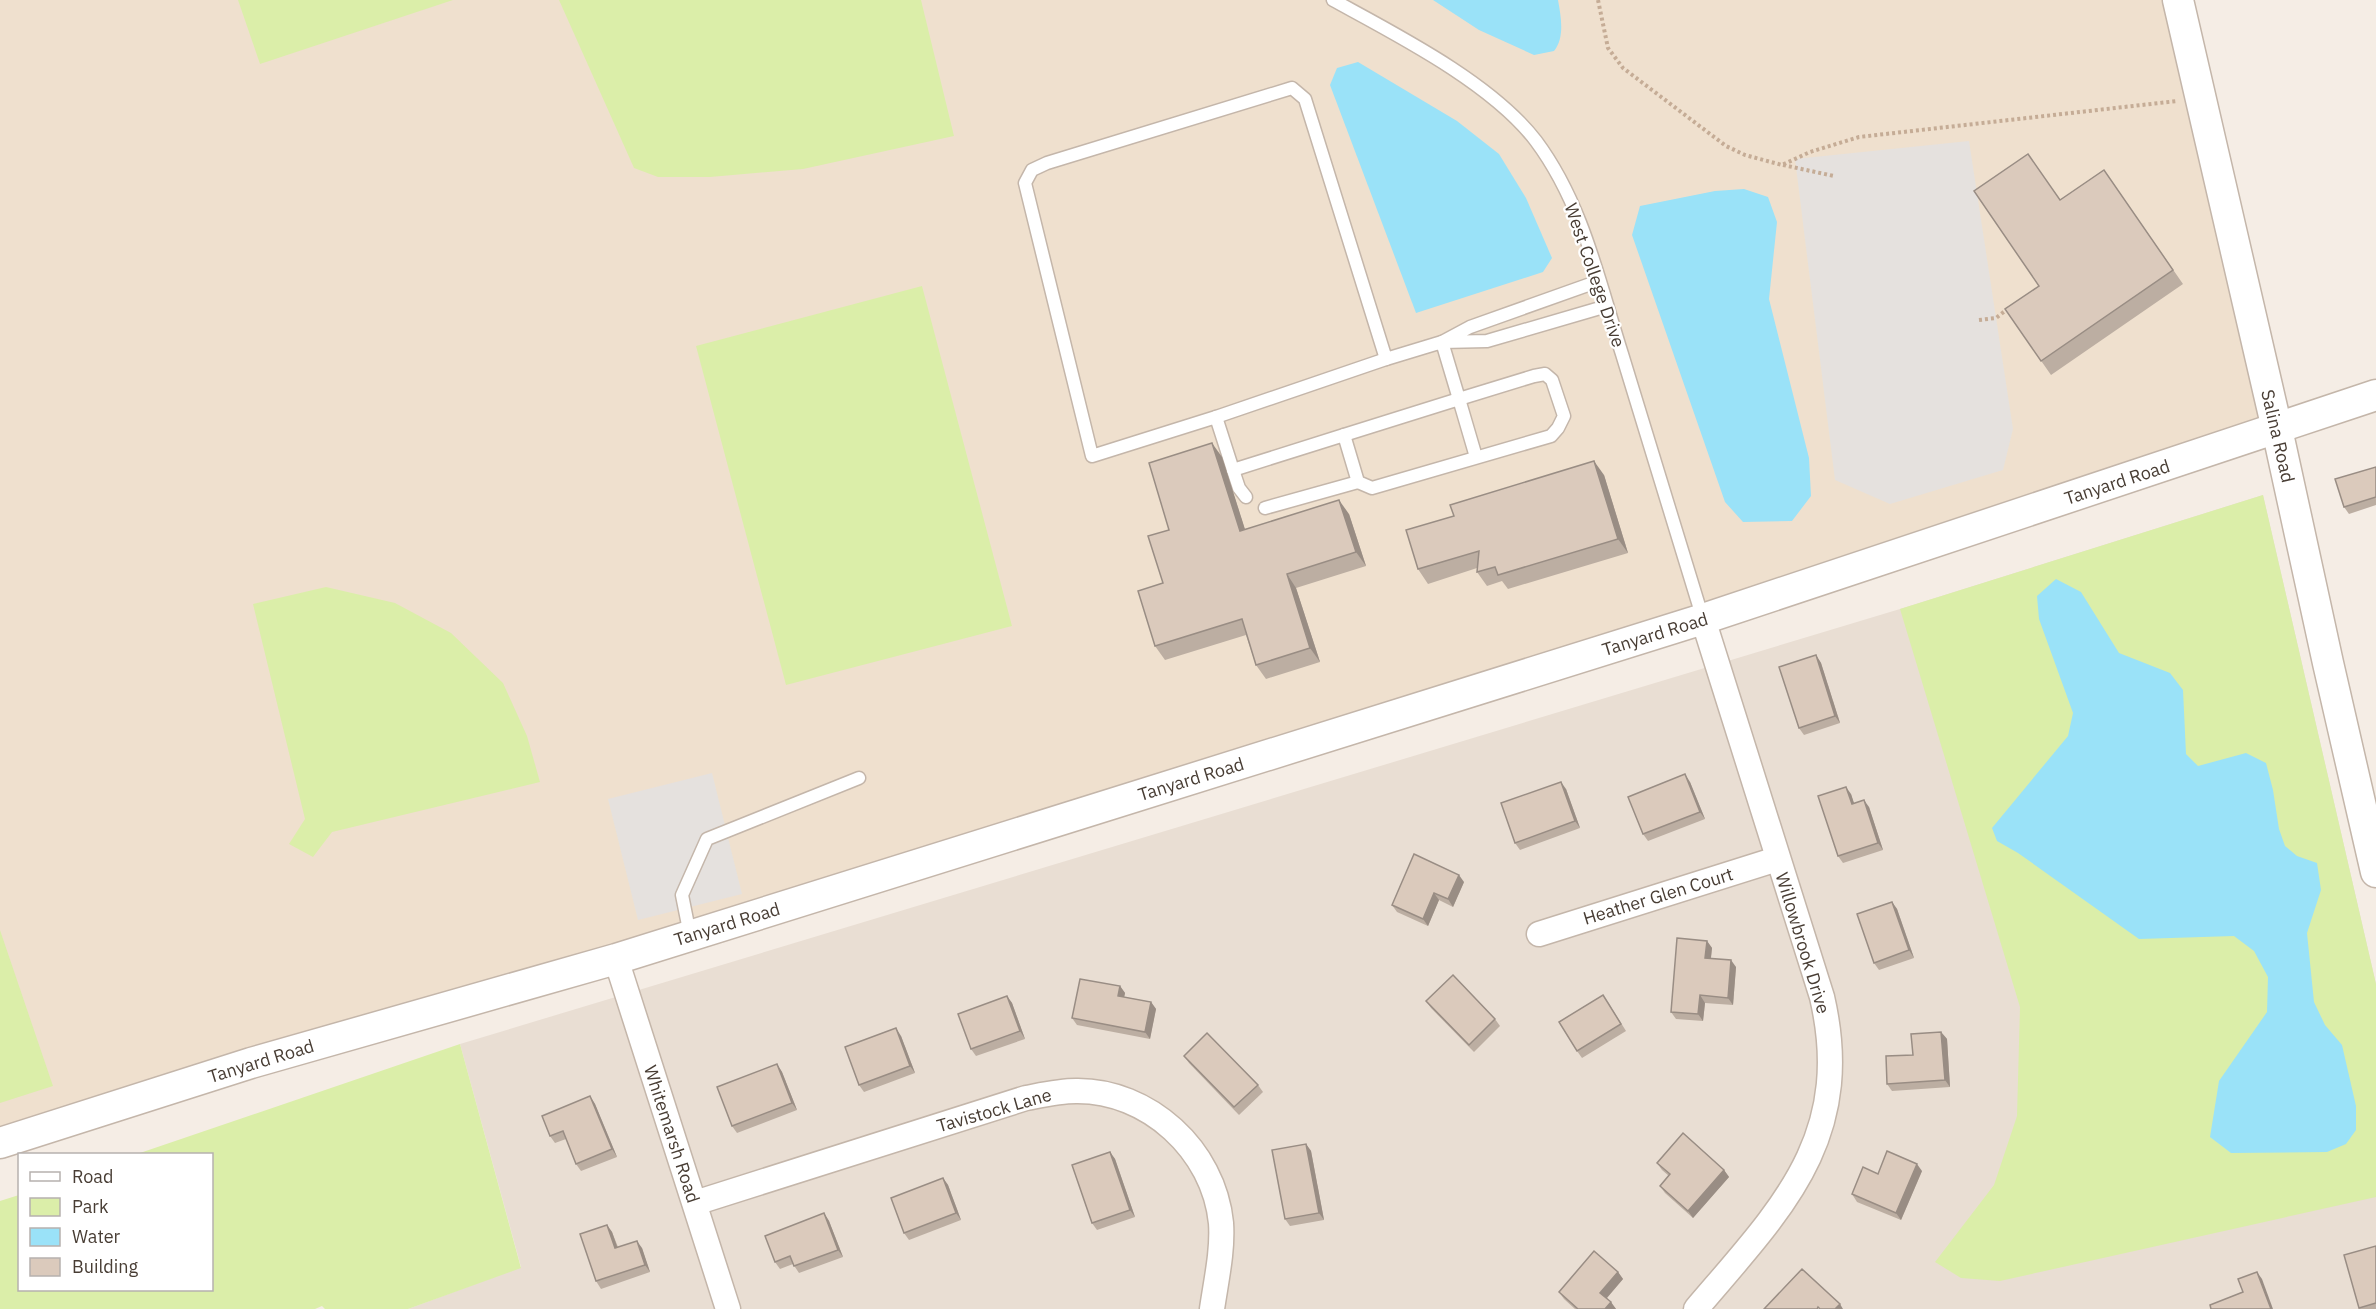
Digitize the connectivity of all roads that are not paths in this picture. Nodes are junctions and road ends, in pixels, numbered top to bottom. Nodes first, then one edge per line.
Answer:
1 (1333, 0) edge
2 (2178, 0) edge
3 (1599, 281) junction
4 (1607, 306) junction
5 (1442, 342) junction
6 (1386, 359) junction
7 (2376, 395) edge
8 (1460, 399) junction
9 (1216, 417) junction
10 (2277, 429) junction
11 (1344, 435) junction
12 (1476, 457) junction
13 (1233, 470) junction
14 (1358, 482) junction
15 (1246, 497) dead end
16 (1265, 508) dead end
17 (1703, 619) junction
18 (859, 778) dead end
19 (1777, 859) junction
20 (2376, 872) edge
21 (1539, 934) dead end
22 (690, 936) junction
23 (616, 959) junction
24 (0, 1143) edge
25 (695, 1203) junction
26 (728, 1309) edge
27 (1212, 1309) edge
28 (1696, 1309) edge

1 - 3 lane, West College Drive
2 - 10 street, Salina Road
3 - 4 lane, West College Drive
3 - 5 lane
4 - 5 lane
4 - 17 lane, West College Drive
5 - 6 lane
5 - 8 lane
6 - 9 lane
6 - 9 lane
7 - 10 street, Tanyard Road
8 - 11 lane
8 - 12 lane
8 - 12 lane
9 - 13 lane
10 - 17 street, Tanyard Road
10 - 20 street, Salina Road
11 - 13 lane
11 - 14 lane
12 - 14 lane
13 - 15 lane
14 - 16 lane
17 - 19 street, Willowbrook Drive
17 - 22 street, Tanyard Road
18 - 22 lane
19 - 21 street, Heather Glen Court
19 - 28 street, Willowbrook Drive
22 - 23 street, Tanyard Road
23 - 24 street, Tanyard Road
23 - 25 street, Whitemarsh Road
25 - 26 street, Whitemarsh Road
25 - 27 street, Tavistock Lane

